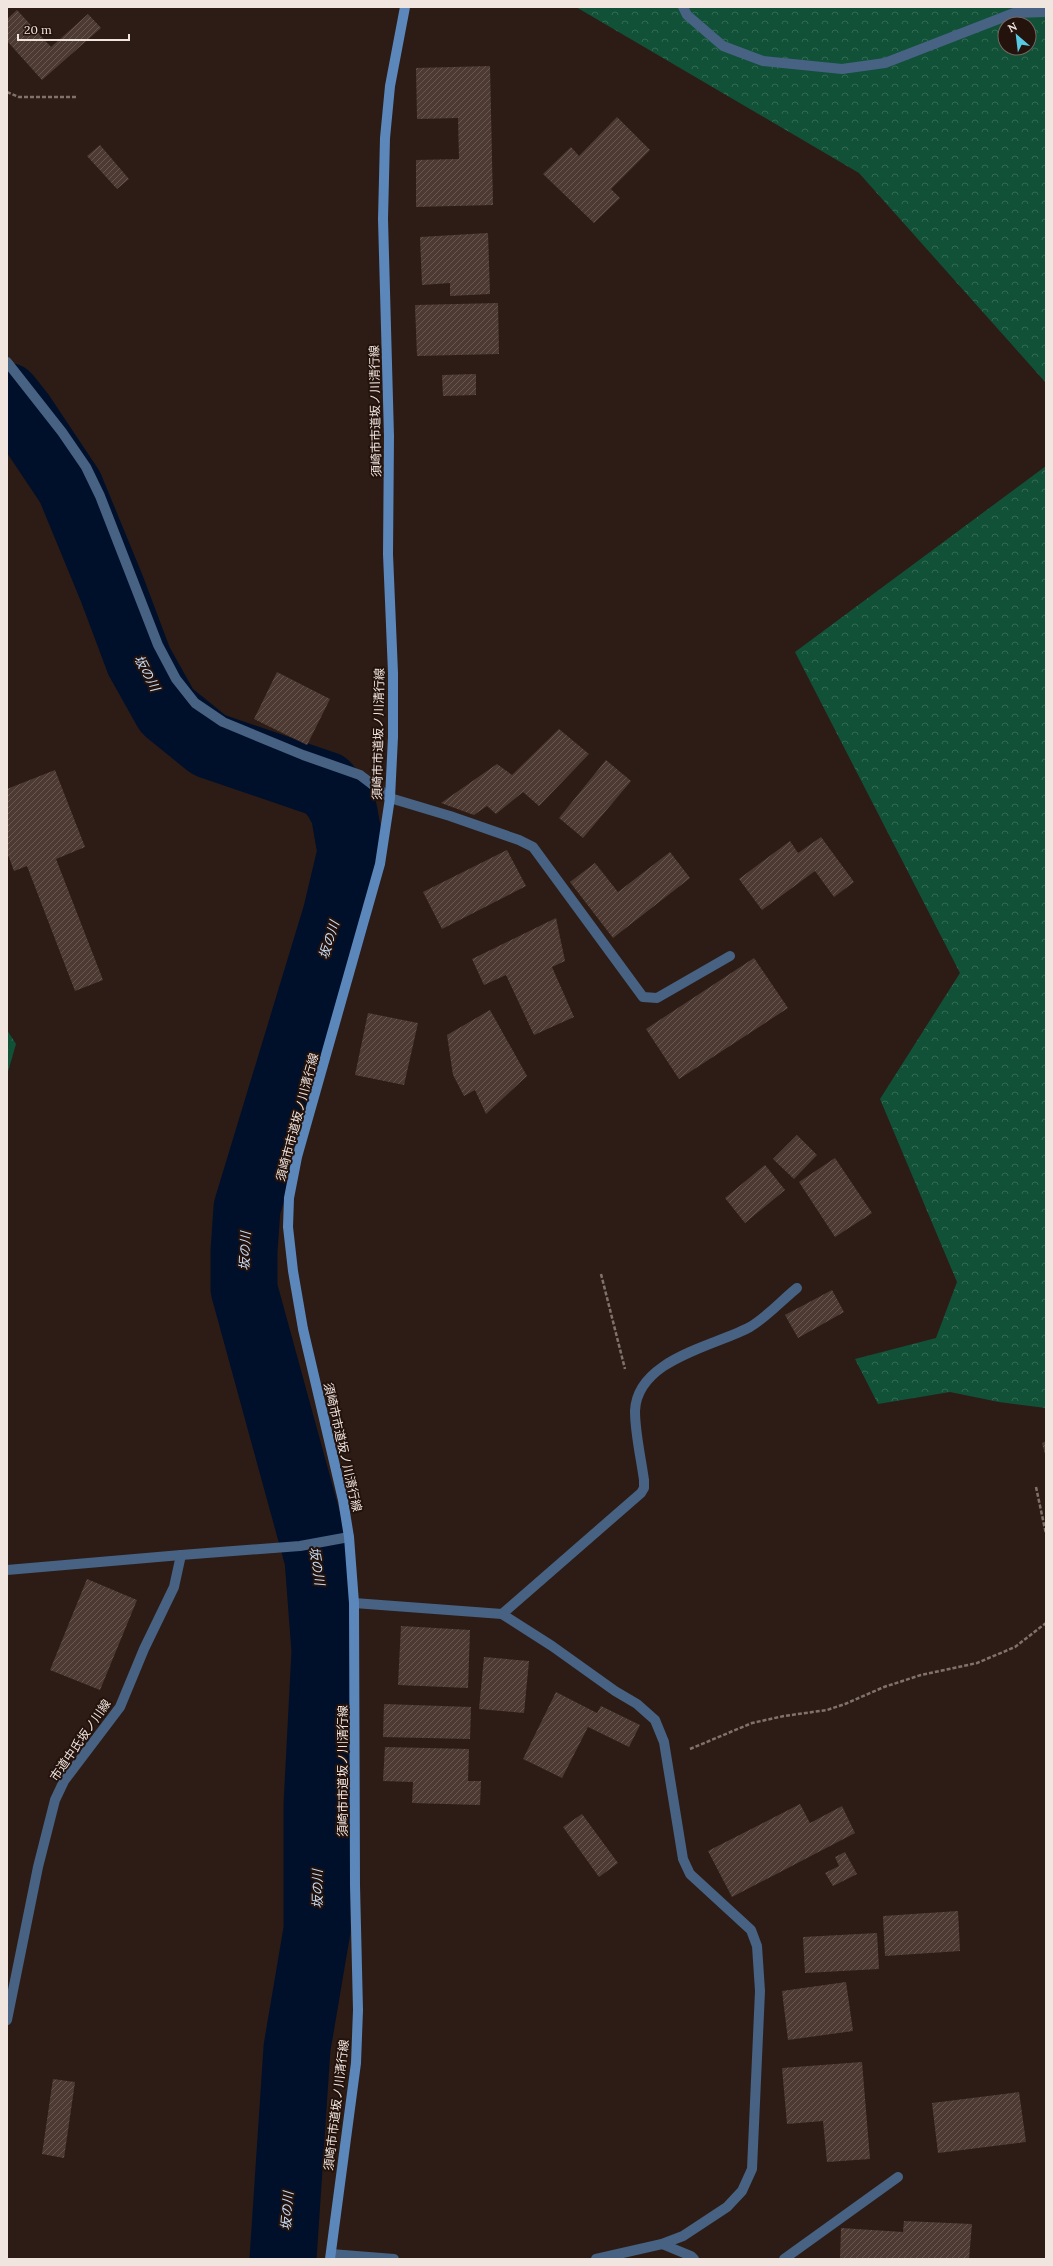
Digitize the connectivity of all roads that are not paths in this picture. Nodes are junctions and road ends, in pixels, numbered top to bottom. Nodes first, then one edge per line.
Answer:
1 (405, 7) edge
2 (683, 7) edge
3 (1046, 12) edge
4 (7, 362) edge
5 (390, 798) junction
6 (730, 956) dead end
7 (797, 1288) dead end
8 (349, 1537) junction
9 (181, 1555) junction
10 (7, 1570) edge
11 (354, 1603) junction
12 (502, 1614) junction
13 (7, 2020) edge
14 (898, 2177) dead end
15 (662, 2244) junction
16 (330, 2256) edge
17 (394, 2259) edge
18 (596, 2259) edge
19 (694, 2259) edge
20 (784, 2259) edge

1 - 5 street, 須崎市市道坂ノ川清行線
2 - 3 street
4 - 5 street
5 - 6 street
5 - 8 street, 須崎市市道坂ノ川清行線
7 - 12 street
8 - 9 street
8 - 11 street, 須崎市市道坂ノ川清行線
9 - 10 street
9 - 13 street, 市道中氏坂ノ川線
11 - 12 street
11 - 16 street, 須崎市市道坂ノ川清行線
12 - 15 street
14 - 20 street
15 - 18 street
15 - 19 street
16 - 17 street

